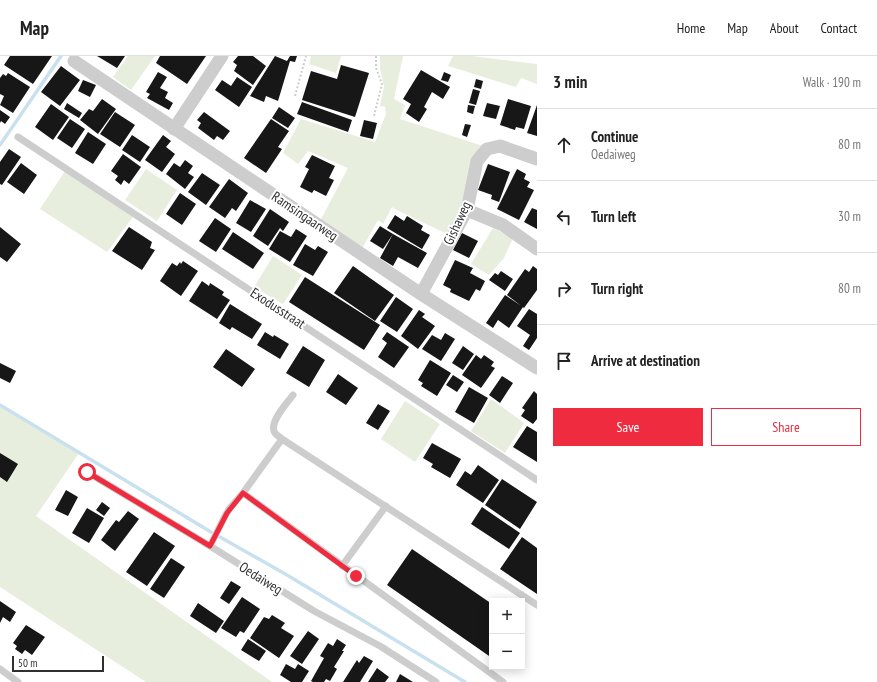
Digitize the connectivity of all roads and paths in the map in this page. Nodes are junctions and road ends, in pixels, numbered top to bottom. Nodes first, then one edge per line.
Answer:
1 (222, 56) edge
2 (306, 56) edge
3 (376, 56) edge
4 (74, 61) dead end
5 (295, 96) dead end
6 (374, 116) dead end
7 (174, 129) junction
8 (18, 137) dead end
9 (537, 159) edge
10 (467, 210) junction
11 (537, 249) edge
12 (421, 294) junction
13 (537, 368) edge
14 (293, 395) dead end
15 (282, 439) junction
16 (87, 472) dead end
17 (537, 480) edge
18 (243, 493) junction
19 (386, 506) junction
20 (210, 546) junction
21 (342, 566) junction
22 (537, 605) edge
23 (0, 669) edge
24 (18, 682) edge
25 (436, 682) edge
26 (503, 682) edge

1 - 7 street
2 - 5 path
3 - 6 path
4 - 7 street, Ramsingaarweg
7 - 12 street, Ramsingaarweg
8 - 17 lane, Exodusstraat
9 - 10 street, Gishaweg
10 - 11 street
10 - 12 street, Gishaweg
12 - 13 street, Ramsingaarweg
14 - 15 lane
15 - 18 lane
15 - 19 lane
16 - 20 lane, Oedaiweg
18 - 20 lane
18 - 21 lane
19 - 21 lane
19 - 22 lane
20 - 25 lane, Oedaiweg
21 - 26 lane
23 - 24 lane

